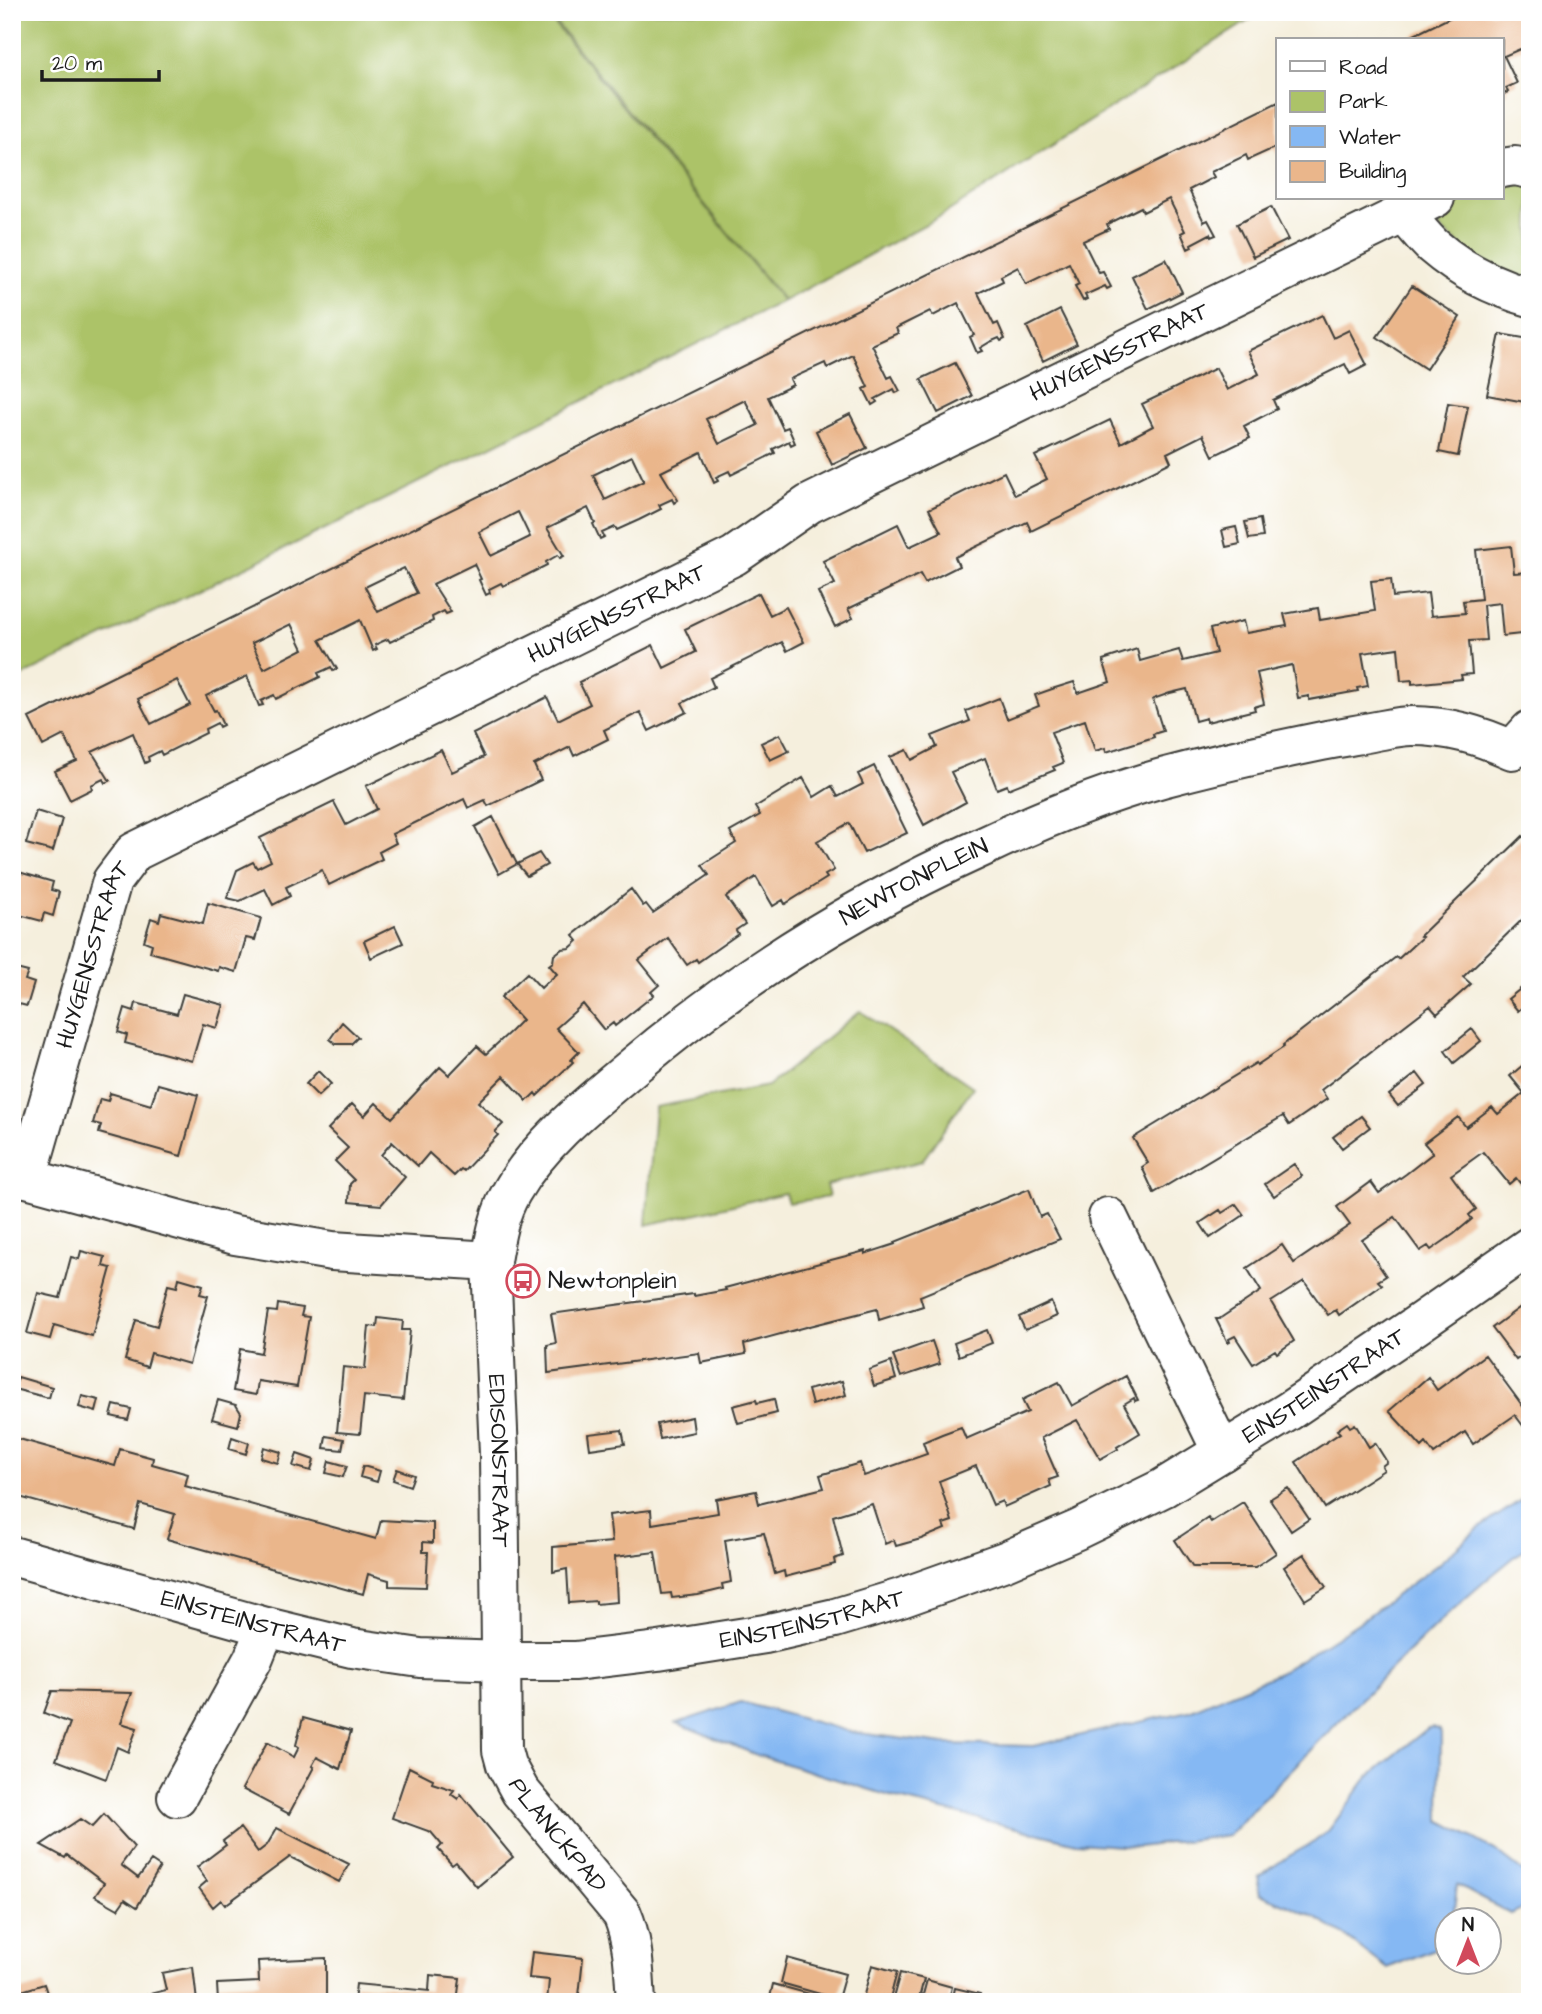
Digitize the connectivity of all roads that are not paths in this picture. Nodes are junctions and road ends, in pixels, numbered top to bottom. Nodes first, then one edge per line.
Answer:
1 (1504, 168) edge
2 (1530, 169) edge
3 (1420, 206) edge
4 (1530, 297) edge
5 (1524, 748) edge
6 (19, 1176) edge
7 (1108, 1217) dead end
8 (1530, 1246) edge
9 (491, 1261) junction
10 (1222, 1452) junction
11 (12, 1556) edge
12 (266, 1627) junction
13 (502, 1661) junction
14 (177, 1797) dead end
15 (636, 2002) edge

1 - 2 street
3 - 4 street, HUYGENSSTRAAT
3 - 6 street, HUYGENSSTRAAT
5 - 9 street, NEWTONPLEIN
6 - 9 street
7 - 10 street
8 - 10 street, EINSTEINSTRAAT
9 - 13 street, EDISONSTRAAT
10 - 13 street, EINSTEINSTRAAT
11 - 12 street, EINSTEINSTRAAT
12 - 13 street, EINSTEINSTRAAT
12 - 14 street
13 - 15 street, PLANCKPAD

